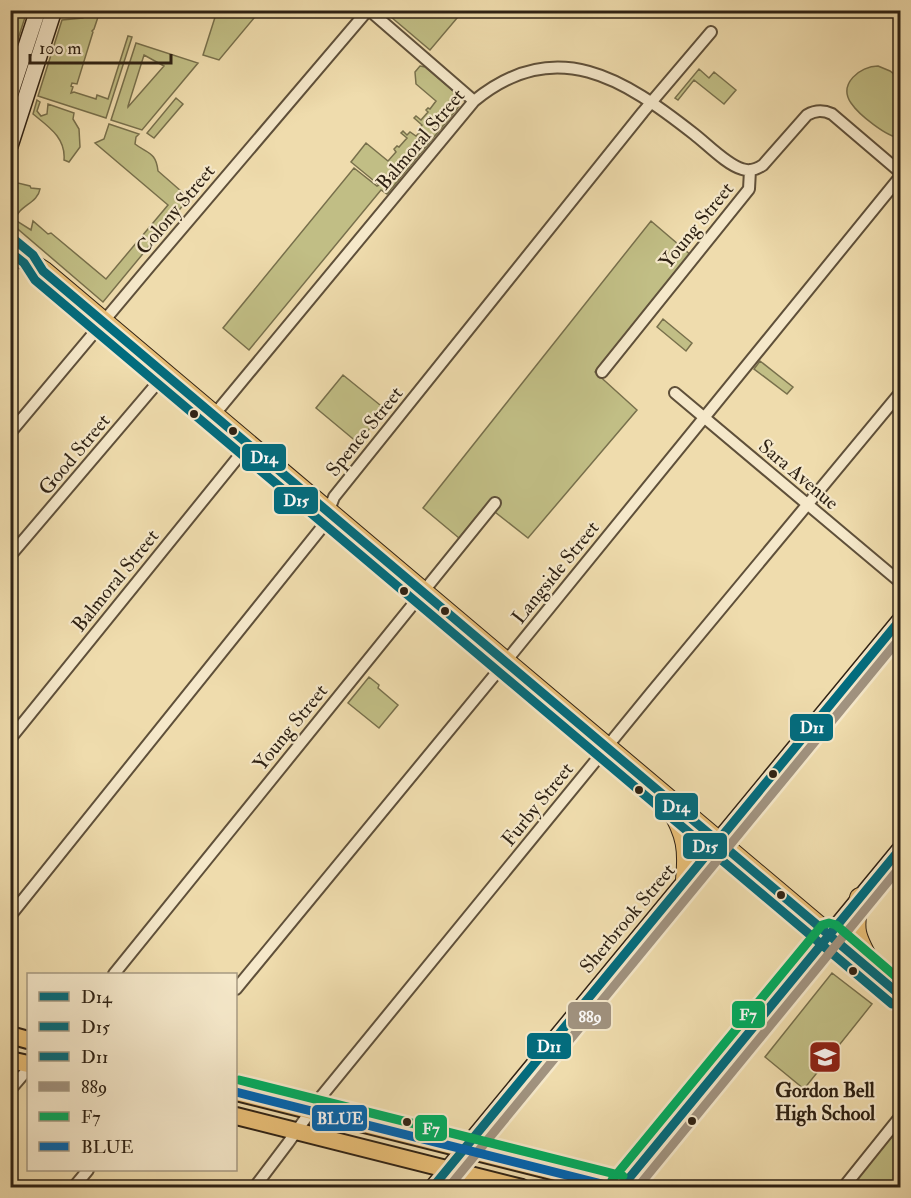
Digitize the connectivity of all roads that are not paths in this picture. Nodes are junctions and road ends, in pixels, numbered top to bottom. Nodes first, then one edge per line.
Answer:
1 (38, 10) edge
2 (54, 10) edge
3 (369, 10) edge
4 (711, 32) dead end
5 (10, 95) edge
6 (474, 101) junction
7 (651, 102) junction
8 (10, 146) edge
9 (750, 170) junction
10 (900, 172) edge
11 (900, 177) edge
12 (10, 236) edge
13 (10, 250) edge
14 (43, 271) junction
15 (103, 322) junction
16 (602, 372) dead end
17 (165, 374) junction
18 (675, 393) dead end
19 (900, 393) edge
20 (214, 415) junction
21 (704, 417) junction
22 (10, 433) edge
23 (248, 445) junction
24 (495, 503) dead end
25 (807, 505) junction
26 (329, 513) junction
27 (10, 556) edge
28 (900, 582) edge
29 (423, 592) junction
30 (900, 620) edge
31 (506, 661) junction
32 (10, 739) edge
33 (606, 747) junction
34 (665, 797) junction
35 (718, 842) junction
36 (900, 849) edge
37 (686, 880) junction
38 (860, 898) junction
39 (10, 916) edge
40 (829, 935) junction
41 (116, 973) edge
42 (876, 975) junction
43 (237, 988) edge
44 (900, 995) edge
45 (10, 1035) edge
46 (27, 1040) edge
47 (10, 1060) edge
48 (27, 1064) edge
49 (27, 1070) edge
50 (10, 1089) edge
51 (237, 1092) edge
52 (310, 1111) junction
53 (237, 1116) edge
54 (900, 1117) edge
55 (297, 1131) junction
56 (464, 1149) junction
57 (448, 1169) junction
58 (87, 1171) edge
59 (74, 1188) edge
60 (254, 1188) edge
61 (432, 1188) edge
62 (522, 1188) edge
63 (621, 1188) edge
64 (843, 1188) edge

1 - 5 main road
2 - 8 main road
3 - 6 street
3 - 15 street, Colony Street
4 - 7 street, Spence Street
6 - 7 street, Balmoral Street
6 - 20 street, Balmoral Street
7 - 9 street, Balmoral Street
7 - 26 street, Spence Street
9 - 10 street, Young Street
9 - 16 street, Young Street
11 - 21 street, Langside Street
12 - 14 highway
13 - 14 highway
14 - 15 highway
15 - 17 highway
15 - 22 street, Colony Street
17 - 20 highway
17 - 27 street, Good Street
18 - 21 street, Sara Avenue
19 - 25 street, Furby Street
20 - 23 highway
21 - 25 street, Sara Avenue
21 - 31 street, Langside Street
23 - 26 highway
23 - 32 street, Balmoral Street
24 - 29 street, Young Street
25 - 28 street, Sara Avenue
25 - 33 street, Furby Street
26 - 29 highway
26 - 39 street, Spence Street
29 - 31 highway
29 - 41 street, Young Street
30 - 35 main road, Sherbrook Street
31 - 33 highway
31 - 43 street, Langside Street
33 - 34 highway
33 - 52 street, Furby Street
34 - 35 highway
34 - 37 highway
35 - 37 main road, Sherbrook Street
35 - 40 highway
36 - 38 main road
37 - 56 main road, Sherbrook Street
38 - 40 main road
38 - 42 highway
40 - 42 highway
40 - 63 main road
42 - 44 highway
45 - 46 main road
47 - 48 main road
49 - 50 street
51 - 52 main road
52 - 55 street, Furby Street
52 - 56 main road
53 - 55 main road
54 - 64 street
55 - 57 main road
55 - 60 street, Furby Street
56 - 57 main road, Sherbrook Street
56 - 63 main road
57 - 61 main road, Sherbrook Street
57 - 62 main road
58 - 59 street

